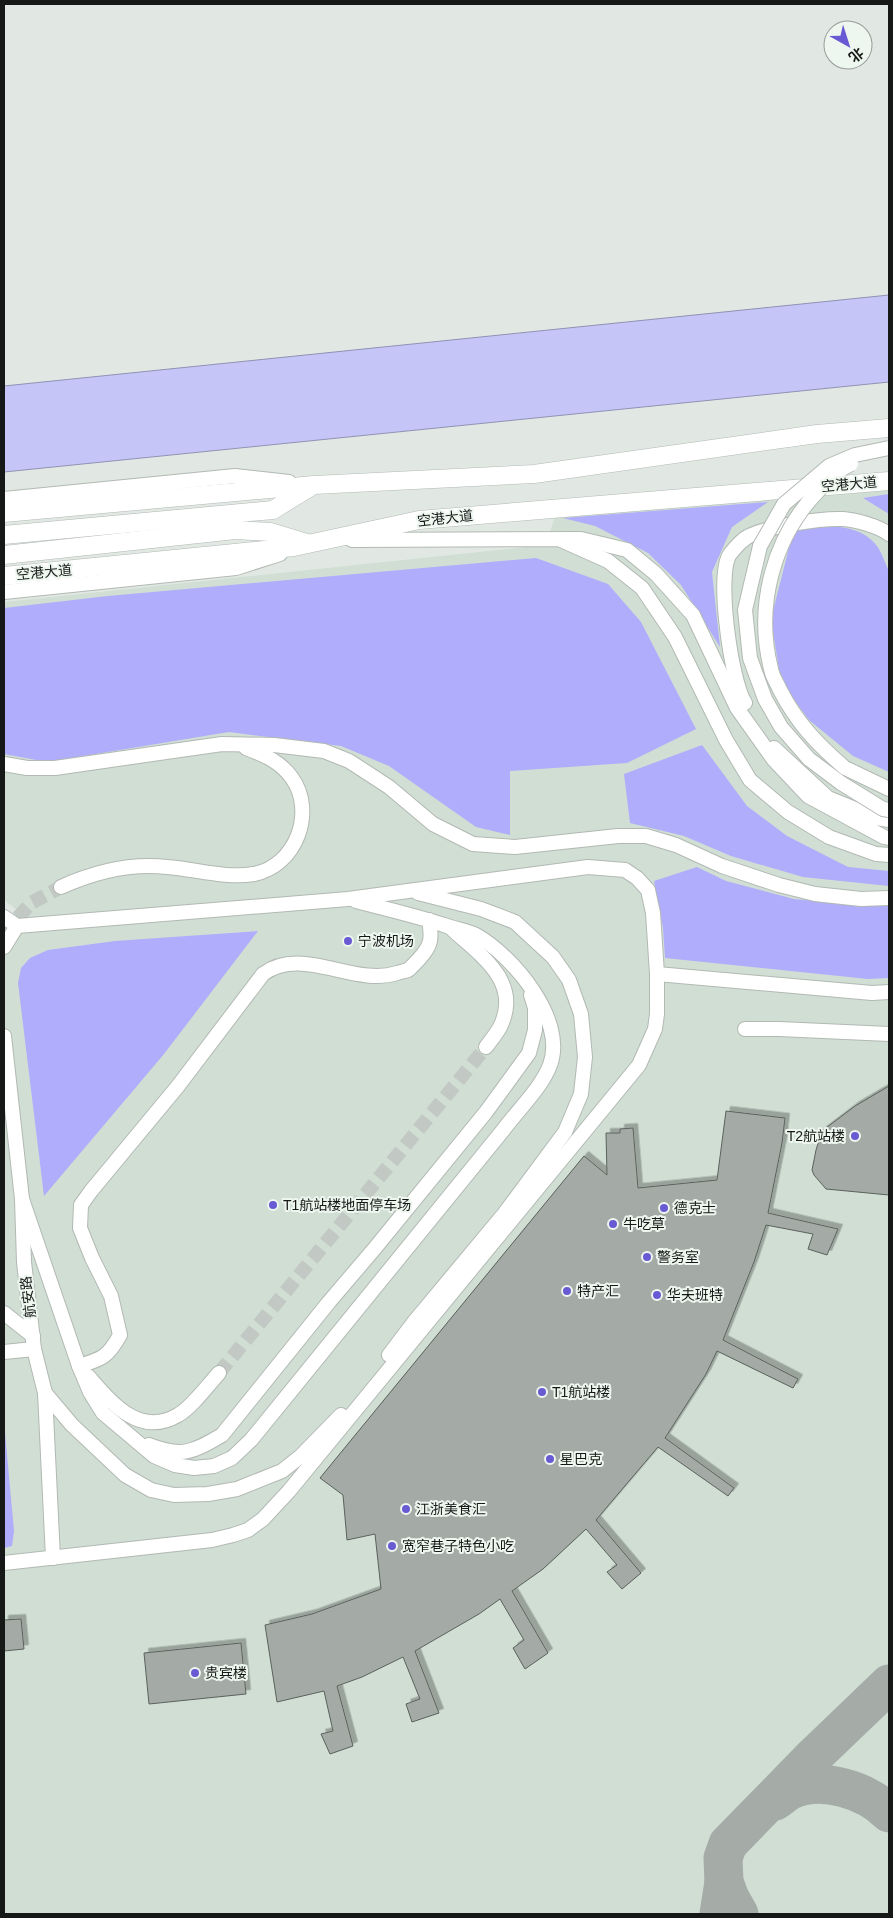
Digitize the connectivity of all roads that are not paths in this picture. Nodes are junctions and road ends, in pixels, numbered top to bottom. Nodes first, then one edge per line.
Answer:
1 (889, 428) edge
2 (889, 448) edge
3 (889, 481) edge
4 (314, 485) junction
5 (4, 499) edge
6 (4, 512) edge
7 (889, 534) edge
8 (4, 535) edge
9 (556, 538) junction
10 (329, 540) junction
11 (310, 544) junction
12 (4, 555) edge
13 (4, 576) edge
14 (4, 592) edge
15 (238, 744) junction
16 (4, 764) edge
17 (889, 789) edge
18 (889, 810) edge
19 (889, 820) edge
20 (889, 838) edge
21 (889, 855) edge
22 (61, 887) tunnel mouth
23 (410, 891) junction
24 (348, 898) junction
25 (889, 898) edge
26 (4, 917) edge
27 (430, 920) junction
28 (16, 926) junction
29 (450, 927) junction
30 (4, 947) edge
31 (656, 974) junction
32 (527, 982) junction
33 (889, 992) edge
34 (745, 1029) dead end
35 (889, 1034) edge
36 (4, 1036) edge
37 (486, 1047) tunnel mouth
38 (22, 1199) junction
39 (4, 1313) edge
40 (34, 1343) junction
41 (4, 1352) edge
42 (79, 1366) junction
43 (219, 1373) tunnel mouth
44 (45, 1393) junction
45 (137, 1441) junction
46 (53, 1558) junction
47 (4, 1563) edge

1 - 4 main road
2 - 17 street, bridge
2 - 18 street, bridge
3 - 10 main road, 空港大道
4 - 5 street
4 - 6 main road
4 - 8 main road
7 - 19 street
9 - 10 street
9 - 20 street
9 - 21 street
10 - 11 main road, 空港大道
11 - 12 main road
11 - 13 main road, 空港大道
11 - 14 street
15 - 16 street
15 - 22 street
15 - 25 street
23 - 24 street
23 - 31 street
23 - 44 street
24 - 27 street
24 - 28 street
26 - 28 street
27 - 29 street
27 - 42 street
28 - 30 street
29 - 32 street
29 - 37 street
31 - 33 street
31 - 46 street
32 - 45 street
32 - 45 street
34 - 35 street
36 - 38 street, 航安路
38 - 40 street, 航安路
38 - 42 street
39 - 40 street
40 - 41 street
40 - 44 street, 航安路
42 - 43 street
42 - 45 street
44 - 46 street, 航安路
46 - 47 street

